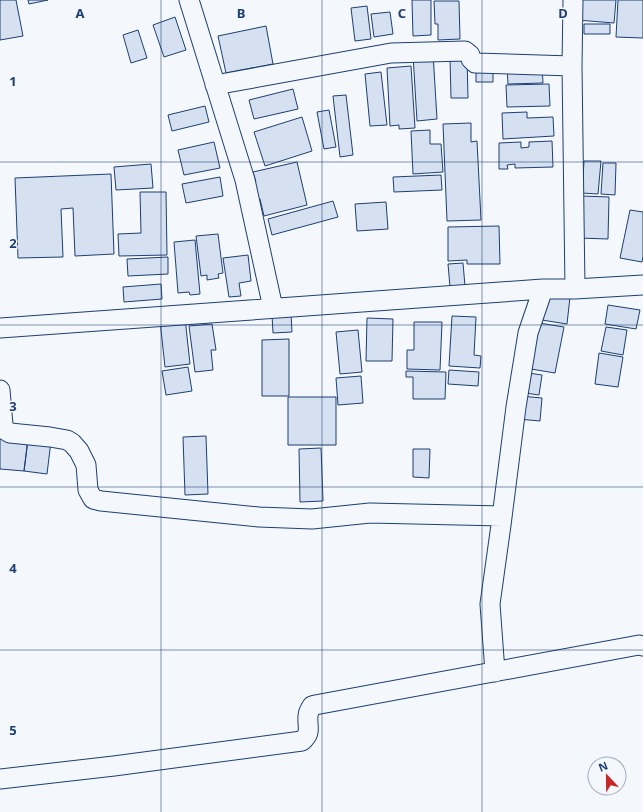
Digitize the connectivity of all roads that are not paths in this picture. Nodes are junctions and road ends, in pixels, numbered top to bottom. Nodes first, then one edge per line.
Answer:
1 (189, 0) edge
2 (573, 0) edge
3 (572, 66) junction
4 (215, 85) junction
5 (643, 285) edge
6 (543, 289) junction
7 (575, 289) junction
8 (273, 308) junction
9 (0, 328) edge
10 (0, 390) edge
11 (502, 516) junction
12 (643, 646) edge
13 (495, 672) junction
14 (0, 779) edge

1 - 4 street
2 - 3 street
3 - 4 street
3 - 7 street
4 - 8 street
5 - 7 street
6 - 7 street
6 - 8 street
6 - 11 street
8 - 9 street
10 - 11 street
11 - 13 street
12 - 13 street
13 - 14 street

